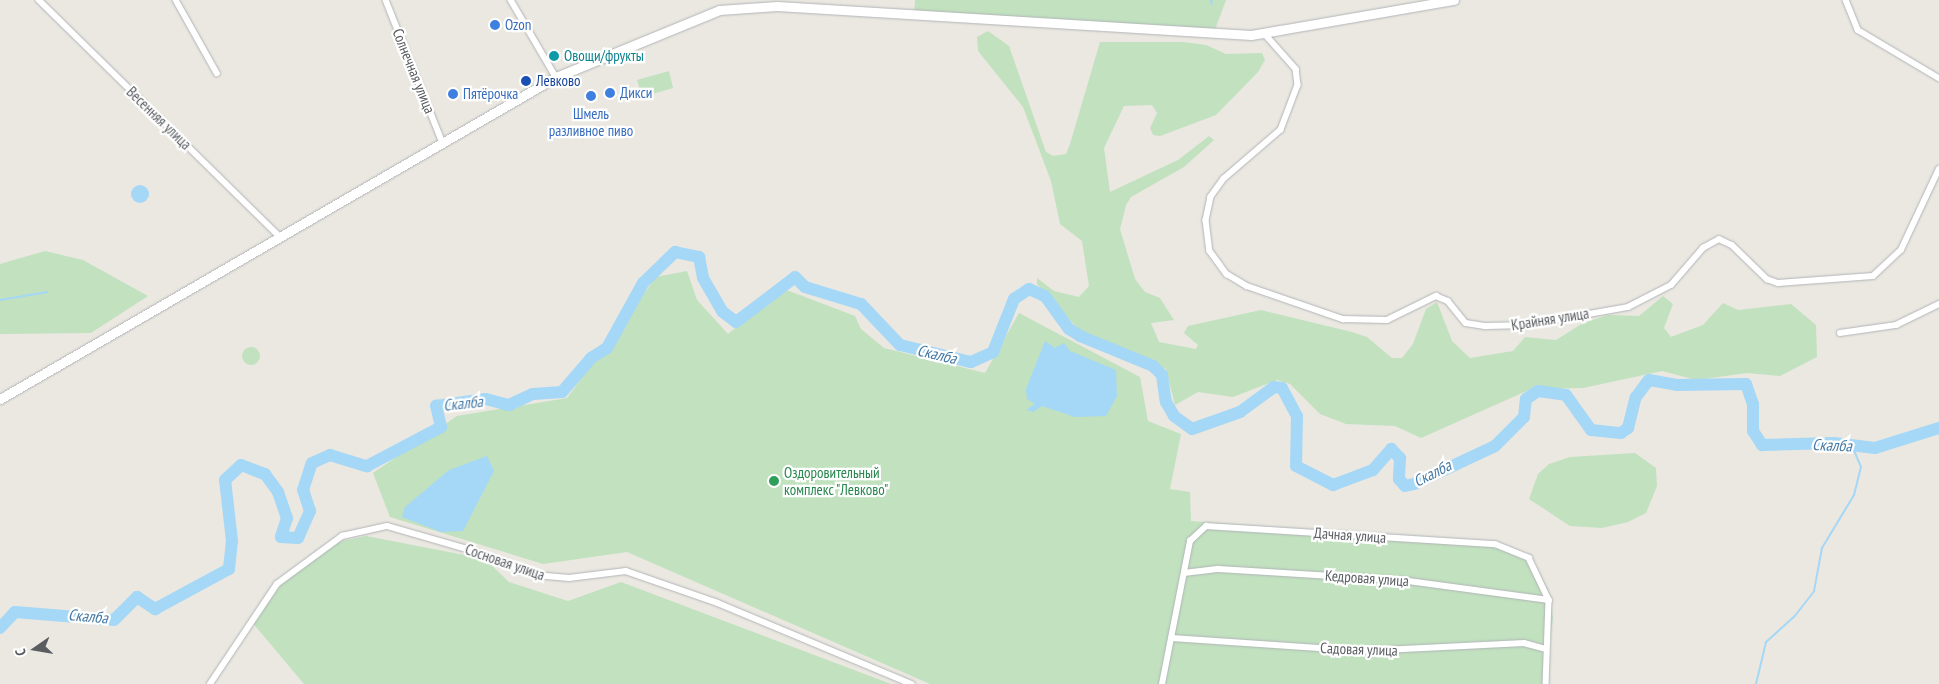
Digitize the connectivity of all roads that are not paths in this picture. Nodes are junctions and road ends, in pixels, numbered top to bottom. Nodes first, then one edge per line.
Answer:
1 (39, 0) edge
2 (176, 0) edge
3 (386, 0) edge
4 (511, 0) edge
5 (1454, 0) edge
6 (1846, 0) edge
7 (1265, 34) junction
8 (217, 74) dead end
9 (556, 76) junction
10 (1939, 78) edge
11 (442, 141) junction
12 (1939, 169) edge
13 (279, 236) junction
14 (1939, 304) edge
15 (1840, 333) dead end
16 (0, 399) edge
17 (1184, 573) junction
18 (1549, 600) junction
19 (1172, 638) junction
20 (1546, 649) junction
21 (210, 684) edge
22 (912, 684) edge
23 (1162, 684) edge
24 (1546, 684) edge

1 - 13 street, Весенняя улица
2 - 8 street
3 - 11 street, Солнечная улица
4 - 9 street
5 - 7 street
6 - 10 street
7 - 9 street
7 - 12 street, Крайняя улица
9 - 11 street
11 - 13 street
13 - 16 street
14 - 15 street
17 - 18 street, Кедровая улица
17 - 18 street, Дачная улица
17 - 19 street, Дачная улица
18 - 20 street, Дачная улица
19 - 20 street, Садовая улица
19 - 23 street, Дачная улица
20 - 24 street, Дачная улица
21 - 22 street, Сосновая улица

